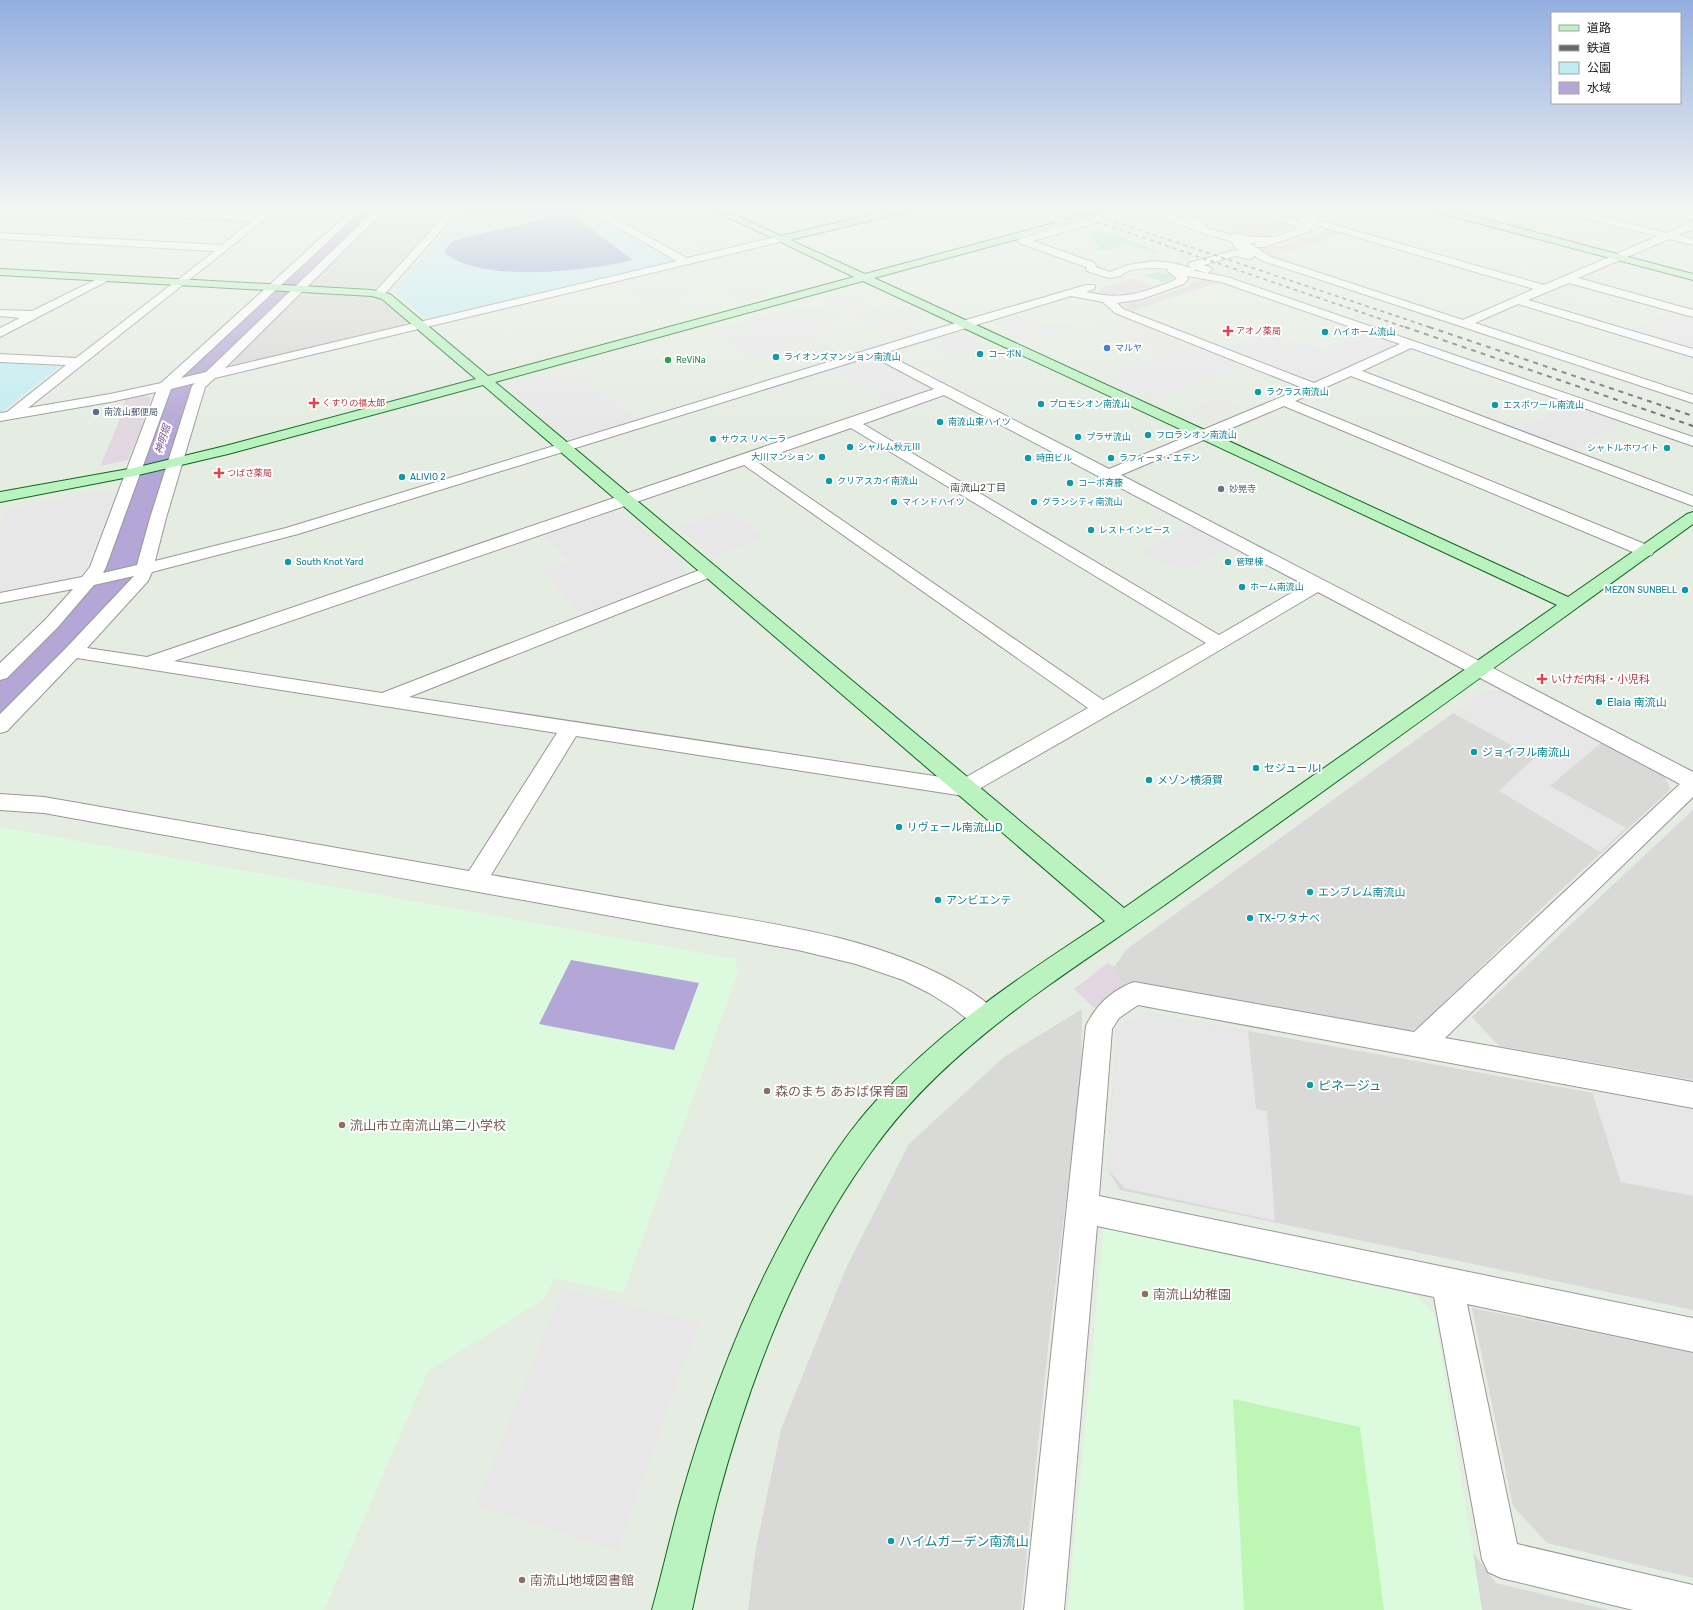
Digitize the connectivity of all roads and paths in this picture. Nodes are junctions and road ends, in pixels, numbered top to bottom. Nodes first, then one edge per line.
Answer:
1 (93, 284) edge
2 (179, 284) edge
3 (219, 284) edge
4 (291, 284) edge
5 (292, 284) edge
6 (388, 284) edge
7 (594, 284) edge
8 (846, 284) edge
9 (876, 284) edge
10 (1104, 284) edge
11 (1173, 284) edge
12 (1239, 284) edge
13 (1344, 284) edge
14 (1528, 284) edge
15 (1556, 284) edge
16 (1586, 284) edge
17 (287, 288) junction
18 (1545, 289) junction
19 (1092, 291) junction
20 (379, 294) junction
21 (1106, 299) junction
22 (1128, 299) junction
23 (1519, 301) junction
24 (1119, 311) junction
25 (0, 313) edge
26 (1693, 314) edge
27 (34, 315) junction
28 (963, 324) junction
29 (1463, 324) junction
30 (421, 325) junction
31 (0, 333) edge
32 (1411, 344) junction
33 (873, 352) junction
34 (1693, 353) edge
35 (0, 358) edge
36 (77, 362) junction
37 (1352, 372) junction
38 (209, 375) junction
39 (486, 380) junction
40 (165, 386) junction
41 (1312, 387) junction
42 (945, 390) junction
43 (1693, 399) edge
44 (1283, 401) junction
45 (5, 416) edge
46 (852, 423) junction
47 (1202, 435) junction
48 (1693, 442) edge
49 (564, 448) junction
50 (746, 460) junction
51 (172, 464) junction
52 (138, 471) junction
53 (1109, 475) junction
54 (0, 497) edge
55 (626, 500) junction
56 (1693, 501) edge
57 (1693, 517) edge
58 (1646, 551) junction
59 (145, 568) junction
60 (710, 571) junction
61 (89, 581) junction
62 (1318, 585) junction
63 (0, 598) edge
64 (1569, 604) junction
65 (1220, 643) junction
66 (73, 652) junction
67 (150, 664) junction
68 (1477, 669) junction
69 (0, 674) edge
70 (382, 700) junction
71 (1102, 709) junction
72 (0, 726) edge
73 (570, 729) junction
74 (1693, 783) edge
75 (964, 788) junction
76 (0, 802) edge
77 (475, 881) junction
78 (1123, 922) junction
79 (985, 1018) junction
80 (1419, 1045) junction
81 (1693, 1095) edge
82 (1083, 1208) junction
83 (1447, 1282) junction
84 (1693, 1335) edge
85 (1693, 1605) edge
86 (672, 1610) edge
87 (1044, 1610) edge

1 - 27 street
2 - 36 street
3 - 17 street
4 - 17 street
5 - 17 street
6 - 20 street
7 - 30 street
8 - 39 street
9 - 28 street
10 - 19 street
11 - 22 street
12 - 32 street
13 - 29 street
14 - 18 street
15 - 18 street
16 - 26 street
17 - 20 street
17 - 38 street
17 - 40 street
18 - 23 street
19 - 21 street
19 - 28 street
20 - 30 street
21 - 22 street
21 - 24 street
22 - 24 street
23 - 29 street
23 - 34 street
24 - 41 street
25 - 27 street
27 - 31 street
28 - 33 street
28 - 47 street
29 - 43 street
30 - 38 street
30 - 39 street
32 - 37 street
32 - 48 street
33 - 42 street
33 - 49 street
35 - 36 street
36 - 45 street
37 - 41 street
37 - 56 street
38 - 40 street
38 - 51 street
39 - 49 street
39 - 51 street
40 - 45 street
40 - 52 street
41 - 44 street
42 - 46 street
42 - 53 street
44 - 47 street
44 - 58 street
46 - 50 street
46 - 65 street
47 - 53 street
47 - 64 street
49 - 55 street
49 - 59 street
50 - 55 street
50 - 71 street
51 - 52 street
51 - 59 street
52 - 54 street
52 - 61 street
53 - 62 street
55 - 60 street
55 - 67 street
57 - 58 street
58 - 64 street
59 - 61 street
59 - 66 street
60 - 70 street
60 - 75 street
61 - 63 street
61 - 69 street
62 - 65 street
62 - 68 street
64 - 68 street
65 - 71 street
66 - 67 street
66 - 72 street
67 - 70 street
68 - 74 street
68 - 78 street
70 - 73 street
71 - 75 street
73 - 75 street
73 - 77 street
74 - 80 street
75 - 78 street
76 - 77 street
77 - 79 street
78 - 79 street
79 - 86 street
80 - 81 street
80 - 82 street
82 - 83 street
82 - 87 street
83 - 84 street
83 - 85 street

